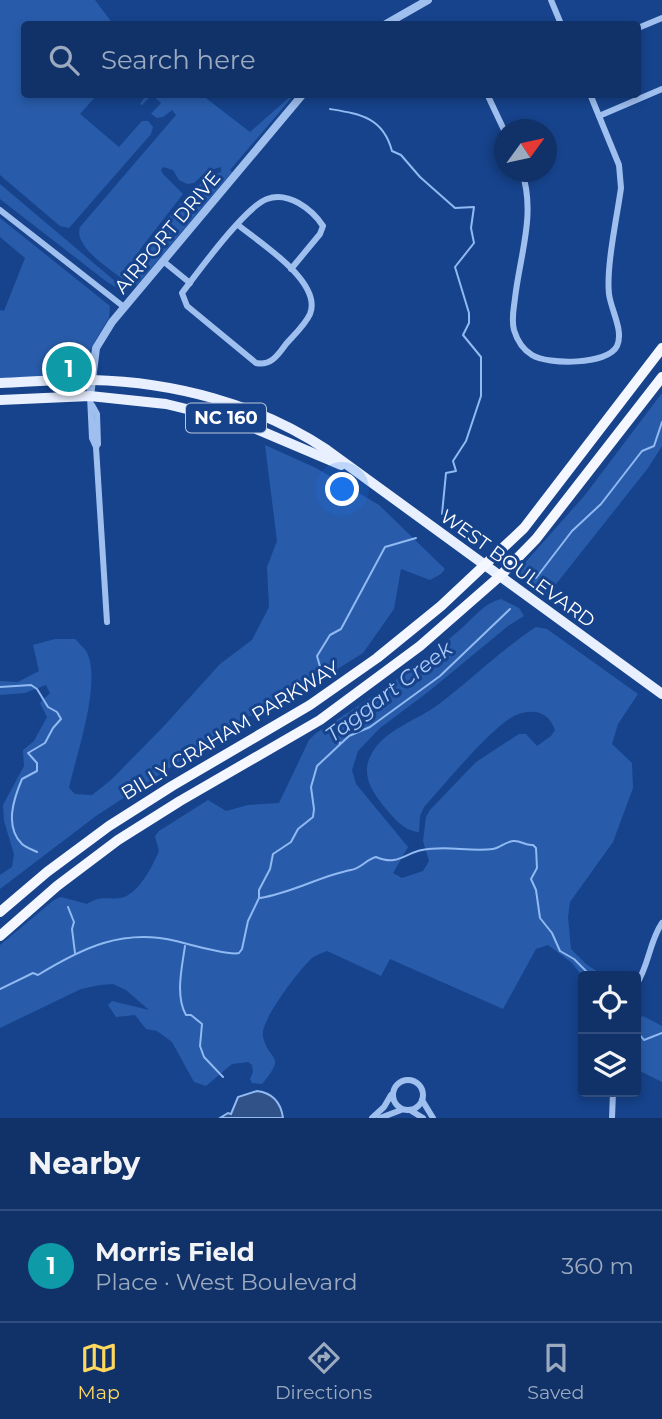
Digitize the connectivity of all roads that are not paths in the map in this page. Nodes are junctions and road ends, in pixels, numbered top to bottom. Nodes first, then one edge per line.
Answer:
1 (428, 0) edge
2 (551, 0) edge
3 (662, 18) edge
4 (391, 21) edge
5 (560, 21) edge
6 (641, 27) edge
7 (662, 89) edge
8 (300, 98) edge
9 (489, 98) edge
10 (592, 98) edge
11 (599, 116) junction
12 (499, 119) edge
13 (525, 182) edge
14 (0, 211) edge
15 (238, 225) junction
16 (163, 261) junction
17 (291, 269) junction
18 (190, 283) junction
19 (124, 307) junction
20 (662, 348) edge
21 (662, 377) edge
22 (92, 380) junction
23 (0, 383) edge
24 (0, 400) edge
25 (91, 400) junction
26 (353, 470) junction
27 (485, 566) junction
28 (500, 576) junction
29 (107, 622) dead end
30 (662, 694) edge
31 (0, 912) edge
32 (662, 923) edge
33 (0, 936) edge
34 (641, 977) edge
35 (392, 1093) junction
36 (613, 1097) edge
37 (422, 1100) junction
38 (406, 1110) junction
39 (372, 1118) edge
40 (380, 1118) edge
41 (423, 1118) edge
42 (433, 1118) edge
43 (612, 1118) edge

1 - 4 street
2 - 5 street
3 - 6 street
7 - 11 street
8 - 16 street, AIRPORT DRIVE
9 - 12 street
10 - 11 street
11 - 13 street
14 - 19 street
15 - 17 street
15 - 17 street
15 - 18 street
16 - 18 street
16 - 19 street, AIRPORT DRIVE
17 - 18 street
19 - 22 street, AIRPORT DRIVE
20 - 27 highway, BILLY GRAHAM PARKWAY
21 - 28 highway, BILLY GRAHAM PARKWAY
22 - 23 main road, WEST BOULEVARD / NC 160
22 - 25 street, AIRPORT DRIVE
22 - 26 main road, WEST BOULEVARD / NC 160
24 - 25 main road, WEST BOULEVARD / NC 160
25 - 26 main road, WEST BOULEVARD / NC 160
25 - 29 street, AIRPORT DRIVE
26 - 27 main road, WEST BOULEVARD / NC 160
27 - 28 main road, WEST BOULEVARD / NC 160
27 - 31 highway, BILLY GRAHAM PARKWAY
28 - 30 main road, WEST BOULEVARD / NC 160
28 - 33 highway, BILLY GRAHAM PARKWAY
32 - 34 street
35 - 37 street
35 - 38 street
35 - 39 street
36 - 43 street
37 - 38 street
37 - 42 street
38 - 40 street
38 - 41 street

